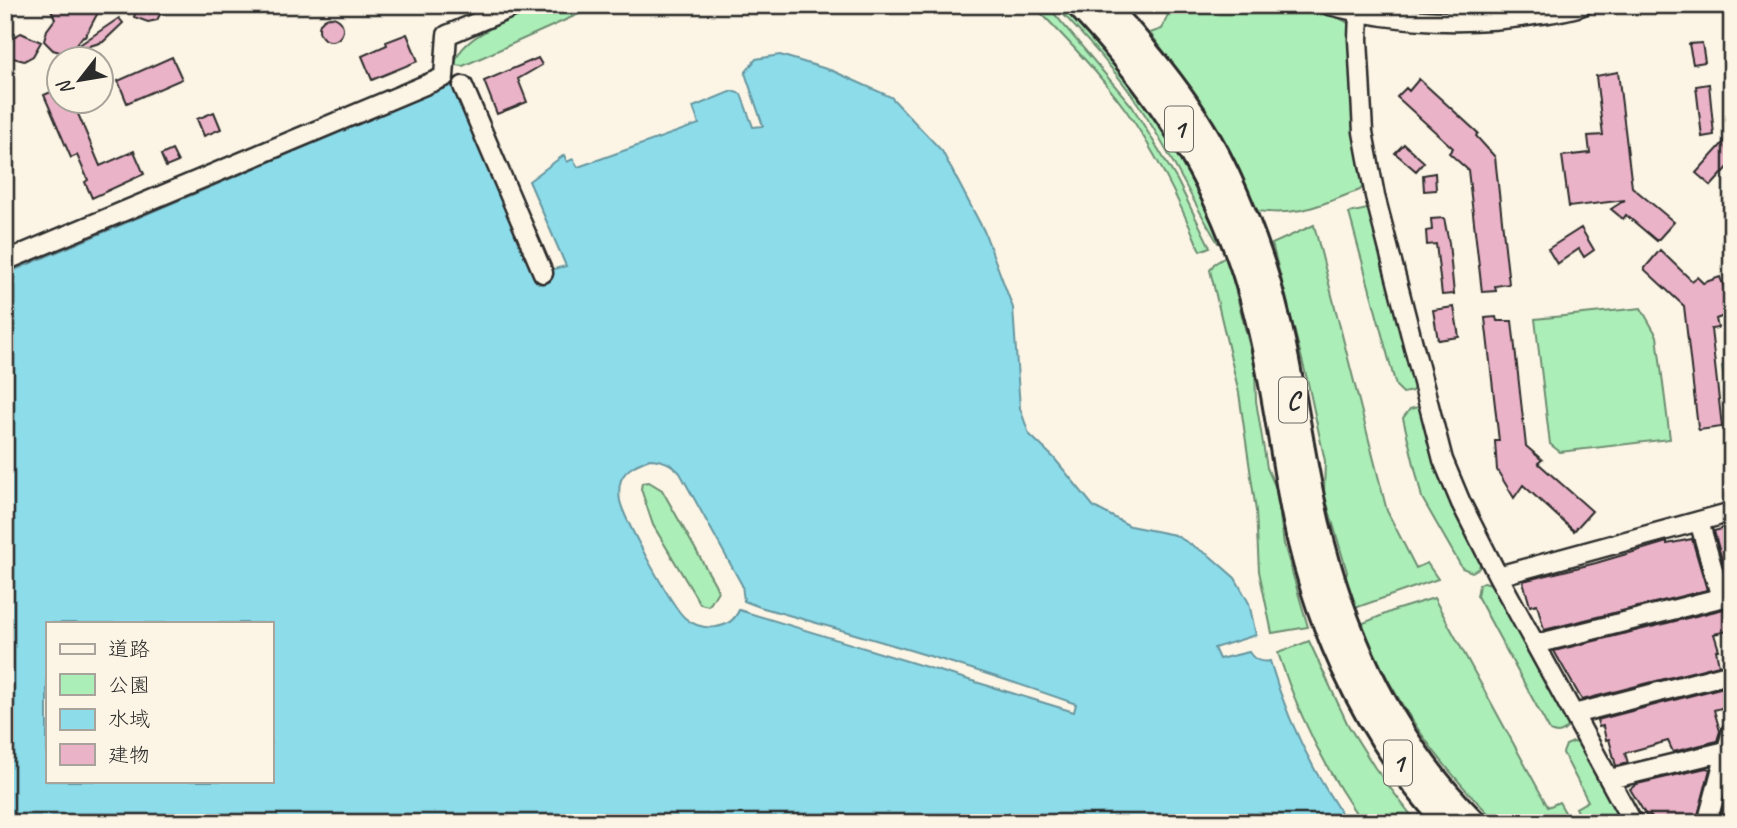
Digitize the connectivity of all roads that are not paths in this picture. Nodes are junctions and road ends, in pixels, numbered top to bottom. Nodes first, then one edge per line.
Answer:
1 (518, 5) edge
2 (1079, 5) edge
3 (1105, 5) edge
4 (1328, 5) edge
5 (1583, 5) edge
6 (1361, 9) edge
7 (463, 86) dead end
8 (5, 261) edge
9 (1254, 271) junction
10 (543, 273) dead end
11 (1732, 512) edge
12 (1699, 520) junction
13 (1498, 576) junction
14 (1726, 596) edge
15 (1535, 644) junction
16 (1732, 673) edge
17 (1366, 691) junction
18 (1574, 714) junction
19 (1732, 731) edge
20 (1726, 751) junction
21 (1610, 779) junction
22 (1448, 823) edge
23 (1474, 823) edge
24 (1633, 823) edge
25 (1707, 823) edge

1 - 8 street
2 - 9 highway, 1
3 - 9 highway
4 - 6 street
5 - 6 street
6 - 13 street
7 - 10 street
9 - 17 highway, 1
11 - 12 street
12 - 13 street
12 - 14 street
13 - 15 street
14 - 15 street
15 - 18 street
16 - 18 street
17 - 22 highway, 1
17 - 23 highway
18 - 21 street
19 - 20 street
20 - 21 street
20 - 25 street
21 - 24 street

